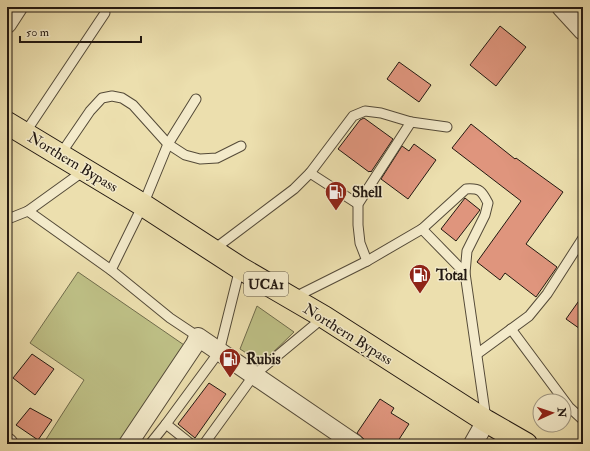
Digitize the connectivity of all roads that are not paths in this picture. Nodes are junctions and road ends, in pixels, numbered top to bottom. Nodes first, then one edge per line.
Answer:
1 (18, 7) edge
2 (561, 7) edge
3 (105, 13) dead end
4 (7, 24) edge
5 (583, 31) edge
6 (196, 99) dead end
7 (411, 122) junction
8 (16, 128) edge
9 (447, 128) dead end
10 (168, 144) junction
11 (241, 146) dead end
12 (60, 155) junction
13 (85, 170) junction
14 (310, 173) junction
15 (143, 204) junction
16 (358, 204) junction
17 (28, 211) junction
18 (7, 220) edge
19 (422, 229) junction
20 (583, 238) edge
21 (213, 250) junction
22 (367, 261) junction
23 (240, 268) junction
24 (111, 270) junction
25 (465, 273) junction
26 (292, 299) junction
27 (324, 317) junction
28 (511, 329) junction
29 (198, 337) junction
30 (219, 352) junction
31 (477, 354) junction
32 (254, 375) junction
33 (583, 420) edge
34 (486, 421) junction
35 (166, 424) junction
36 (7, 442) edge
37 (10, 444) edge
38 (128, 444) edge
39 (150, 444) edge
40 (191, 444) edge
41 (204, 444) edge
42 (356, 444) edge
43 (473, 444) edge
44 (526, 444) edge

1 - 4 street
2 - 5 street
3 - 8 lane
6 - 10 lane
7 - 9 lane
7 - 14 lane
7 - 16 lane
8 - 12 main road, Northern Bypass / UCA1
10 - 11 lane
10 - 12 lane
10 - 15 lane
12 - 13 main road, Northern Bypass / UCA1
13 - 15 main road, Northern Bypass / UCA1
13 - 17 lane
14 - 16 lane
14 - 21 lane
15 - 21 main road, Northern Bypass / UCA1
15 - 24 lane
16 - 22 lane
17 - 18 lane
17 - 24 lane
19 - 22 lane
19 - 25 lane
19 - 25 lane
20 - 28 lane
21 - 23 main road, Northern Bypass / UCA1
22 - 26 lane
23 - 26 main road, Northern Bypass / UCA1
23 - 30 lane
24 - 29 lane
25 - 31 lane
26 - 27 main road, Northern Bypass / UCA1
27 - 32 lane
27 - 34 main road, Northern Bypass / UCA1
28 - 31 lane
28 - 33 lane
29 - 30 street
29 - 38 street
30 - 32 street
30 - 35 lane
31 - 34 lane
32 - 41 lane
32 - 42 street
34 - 43 street
34 - 44 main road, Northern Bypass / UCA1
35 - 39 lane
35 - 40 lane
36 - 37 street

